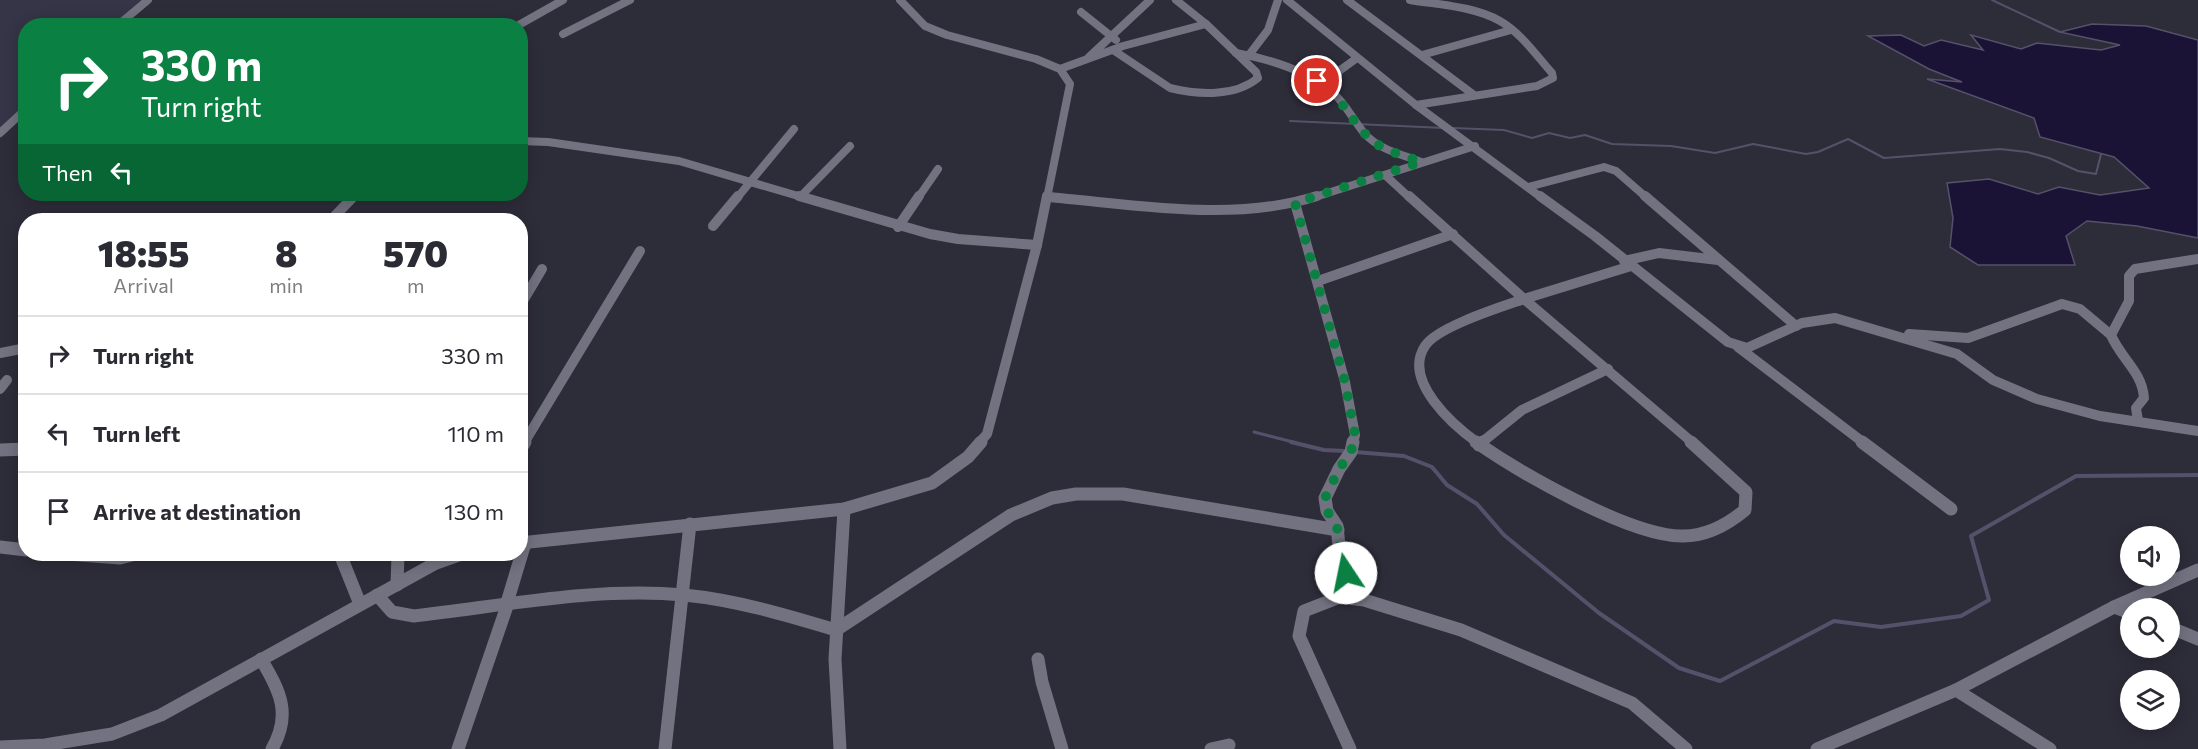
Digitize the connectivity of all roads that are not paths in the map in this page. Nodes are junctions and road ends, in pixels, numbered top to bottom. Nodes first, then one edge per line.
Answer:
1 (148, 0) edge
2 (563, 0) edge
3 (630, 0) edge
4 (900, 0) edge
5 (1150, 0) edge
6 (1176, 0) edge
7 (1278, 0) edge
8 (1347, 0) edge
9 (1410, 0) edge
10 (1292, 1) edge
11 (1081, 12) dead end
12 (127, 18) edge
13 (528, 20) edge
14 (1206, 24) junction
15 (1511, 30) junction
16 (563, 34) dead end
17 (1111, 36) junction
18 (1123, 46) junction
19 (1113, 50) junction
20 (1236, 53) junction
21 (1249, 55) junction
22 (1422, 55) junction
23 (1357, 58) junction
24 (1086, 59) junction
25 (1059, 69) junction
26 (1333, 92) junction
27 (1473, 95) junction
28 (1416, 105) junction
29 (18, 116) edge
30 (794, 129) dead end
31 (0, 133) edge
32 (528, 141) edge
33 (850, 146) dead end
34 (1475, 146) junction
35 (1421, 162) junction
36 (938, 169) dead end
37 (1384, 175) junction
38 (752, 181) junction
39 (1528, 187) junction
40 (801, 196) junction
41 (1047, 197) junction
42 (349, 201) edge
43 (1295, 203) junction
44 (338, 213) edge
45 (712, 226) dead end
46 (898, 227) junction
47 (1453, 234) junction
48 (1037, 245) junction
49 (640, 251) dead end
50 (2198, 259) edge
51 (1720, 261) junction
52 (1628, 264) junction
53 (542, 270) dead end
54 (1318, 281) junction
55 (528, 293) edge
56 (1524, 299) junction
57 (1796, 326) junction
58 (1885, 332) junction
59 (2111, 335) junction
60 (1738, 347) junction
61 (18, 350) edge
62 (0, 353) edge
63 (1608, 369) junction
64 (2138, 421) junction
65 (2198, 431) edge
66 (528, 433) edge
67 (1479, 445) junction
68 (18, 449) edge
69 (0, 450) edge
70 (844, 509) junction
71 (1951, 509) dead end
72 (690, 524) junction
73 (1338, 530) junction
74 (528, 542) edge
75 (0, 546) edge
76 (18, 549) edge
77 (343, 561) edge
78 (399, 561) edge
79 (442, 561) edge
80 (518, 561) edge
81 (2198, 570) edge
82 (397, 585) junction
83 (377, 595) junction
84 (683, 595) junction
85 (1351, 598) junction
86 (360, 604) junction
87 (506, 606) junction
88 (2114, 607) junction
89 (2120, 609) edge
90 (836, 630) junction
91 (2180, 632) edge
92 (2198, 639) edge
93 (261, 659) junction
94 (1038, 659) dead end
95 (1956, 690) junction
96 (1228, 745) dead end
97 (0, 747) edge
98 (44, 747) edge
99 (272, 749) edge
100 (458, 749) edge
101 (665, 749) edge
102 (840, 749) edge
103 (1062, 749) edge
104 (1211, 749) edge
105 (1350, 749) edge
106 (1686, 749) edge
107 (1818, 749) edge
108 (2050, 749) edge

1 - 12 street
2 - 13 street
3 - 16 street
4 - 25 street
5 - 17 street
6 - 14 street
7 - 21 street
8 - 22 street
9 - 15 street
10 - 23 street
11 - 17 street
14 - 18 street
14 - 20 street
15 - 22 street
15 - 27 street
17 - 18 street
17 - 24 street
18 - 19 street
19 - 20 street
19 - 24 street
20 - 21 street
21 - 26 street
22 - 27 street
23 - 26 street
23 - 28 street
24 - 25 street
25 - 41 street
26 - 35 street
27 - 28 street
28 - 34 street
29 - 31 street
30 - 38 street
32 - 38 street
33 - 40 street
34 - 35 street
34 - 39 street
35 - 37 street
36 - 46 street
37 - 43 street
37 - 47 street
38 - 40 street
38 - 45 street
39 - 51 street
39 - 52 street
40 - 46 street
41 - 43 street
41 - 48 street
42 - 44 street
43 - 54 street
46 - 48 street
47 - 54 street
47 - 56 street
48 - 70 street
49 - 66 street
50 - 59 street
51 - 52 street
51 - 57 street
52 - 56 street
52 - 60 street
53 - 55 street
54 - 73 street
56 - 63 street
56 - 67 street
57 - 58 street
57 - 60 street
58 - 59 street
58 - 64 street
59 - 64 street
60 - 71 street
61 - 62 street
63 - 67 street
63 - 67 street
64 - 65 street
68 - 69 street
70 - 72 street
70 - 90 street
72 - 74 street
72 - 84 street
73 - 85 street
73 - 90 street
75 - 76 street
77 - 86 street
78 - 82 street
79 - 82 street
80 - 87 street
81 - 88 street
82 - 83 street
83 - 86 street
83 - 87 street
84 - 87 street
84 - 90 street
84 - 101 street
85 - 105 street
85 - 106 street
86 - 93 street
87 - 100 street
88 - 89 street
88 - 95 street
90 - 102 street
91 - 92 street
93 - 98 street
93 - 99 street
94 - 103 street
95 - 107 street
95 - 108 street
96 - 104 street
97 - 98 street

